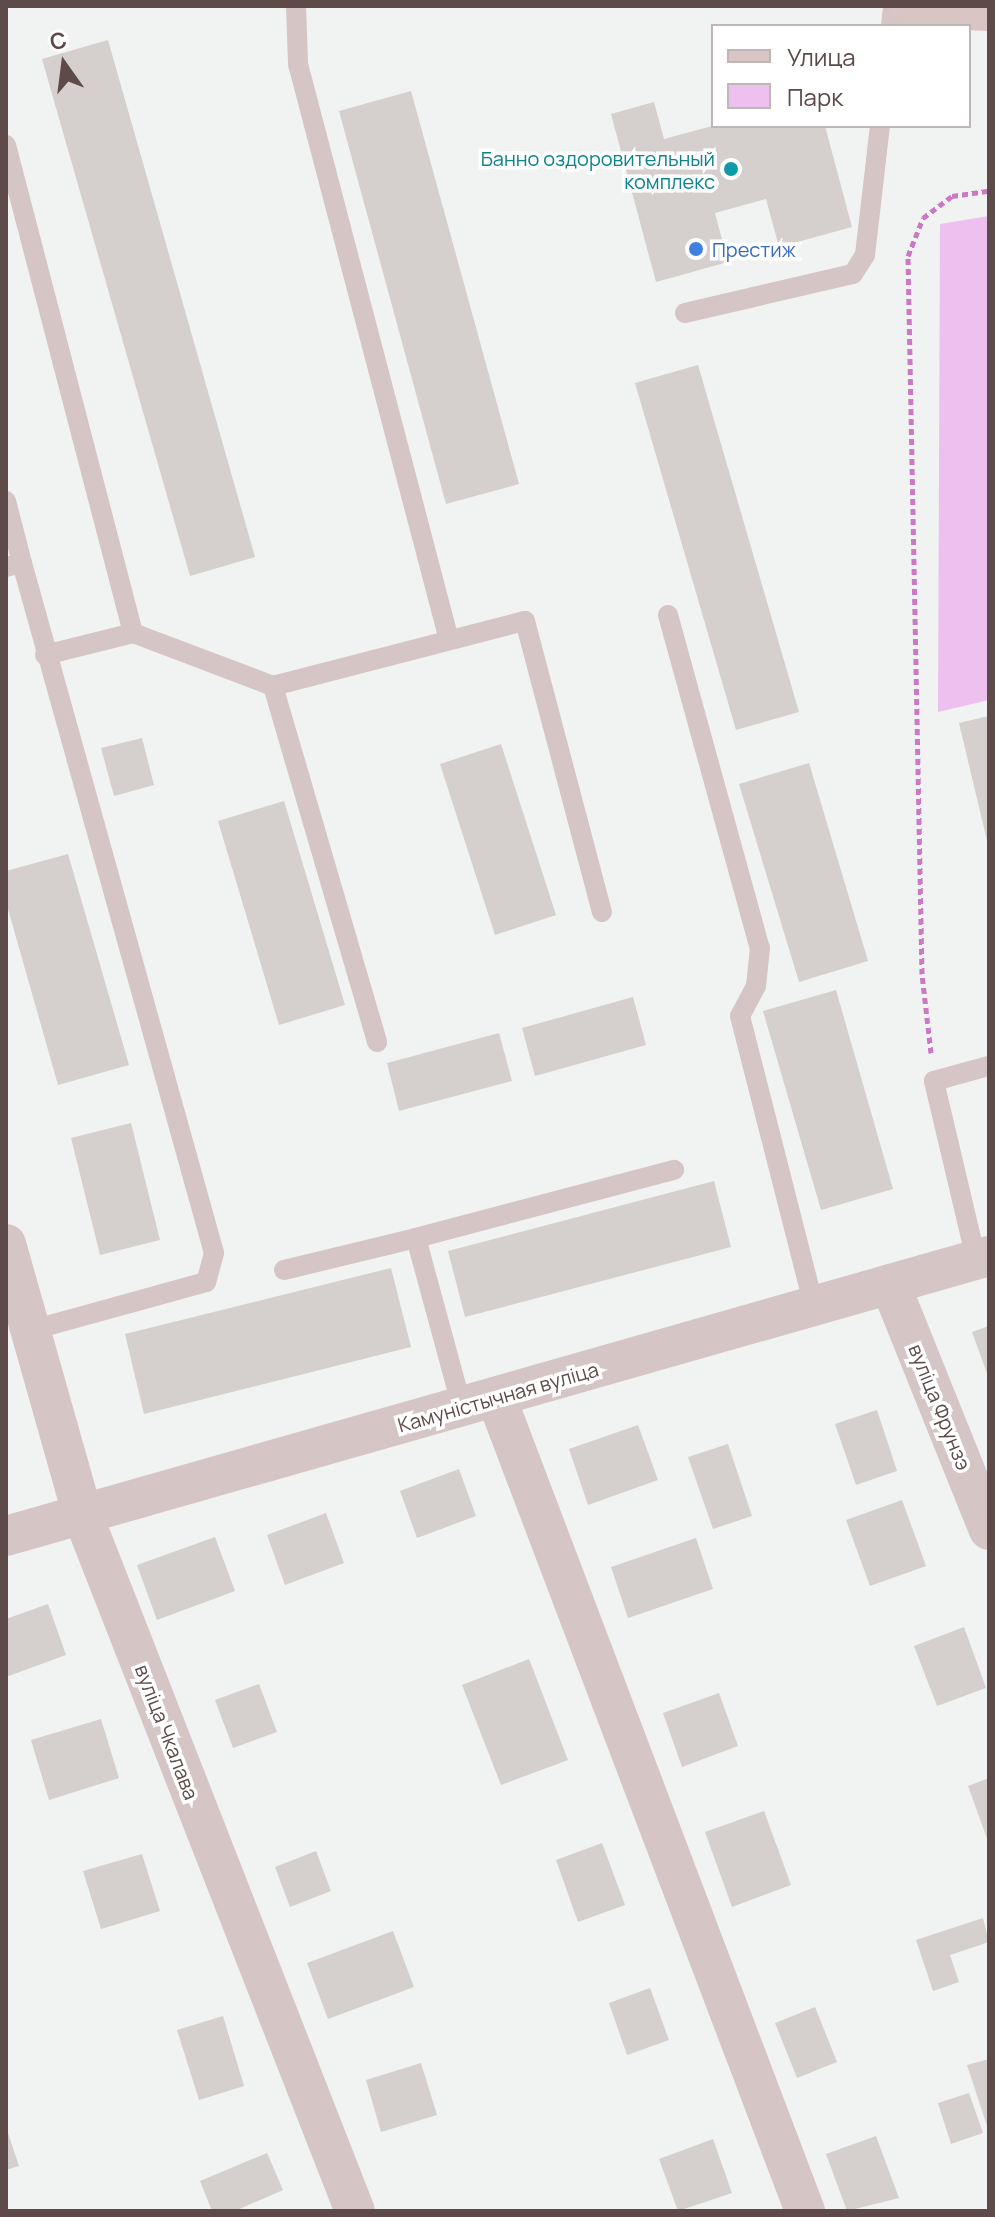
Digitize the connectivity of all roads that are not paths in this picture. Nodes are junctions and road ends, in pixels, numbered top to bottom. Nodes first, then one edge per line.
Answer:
1 (296, 6) edge
2 (914, 6) edge
3 (989, 9) edge
4 (880, 128) edge
5 (6, 145) edge
6 (685, 313) dead end
7 (6, 501) edge
8 (14, 565) edge
9 (668, 615) dead end
10 (133, 633) junction
11 (449, 640) junction
12 (45, 655) junction
13 (273, 686) junction
14 (602, 912) dead end
15 (377, 1042) dead end
16 (989, 1066) edge
17 (674, 1170) dead end
18 (416, 1238) junction
19 (6, 1244) edge
20 (982, 1258) edge
21 (284, 1270) dead end
22 (890, 1284) junction
23 (814, 1306) junction
24 (32, 1330) junction
25 (479, 1402) junction
26 (83, 1516) junction
27 (989, 1530) edge
28 (6, 1536) edge
29 (355, 2211) edge
30 (805, 2211) edge

1 - 11 lane
2 - 3 street
4 - 6 lane
5 - 10 lane
7 - 8 lane
8 - 12 lane
9 - 23 lane
10 - 12 lane
10 - 13 lane
11 - 13 lane
11 - 14 lane
12 - 24 lane
13 - 15 lane
16 - 20 lane
17 - 18 lane
18 - 21 lane
18 - 25 lane
19 - 24 street, вуліца Чкалава
20 - 22 street, Камуністычная вуліца
22 - 23 street, Камуністычная вуліца
22 - 27 street, вуліца Фрунзэ
23 - 25 street, Камуністычная вуліца
24 - 26 street, вуліца Чкалава
25 - 26 street, Камуністычная вуліца
25 - 30 street
26 - 28 street, Камуністычная вуліца
26 - 29 street, вуліца Чкалава

